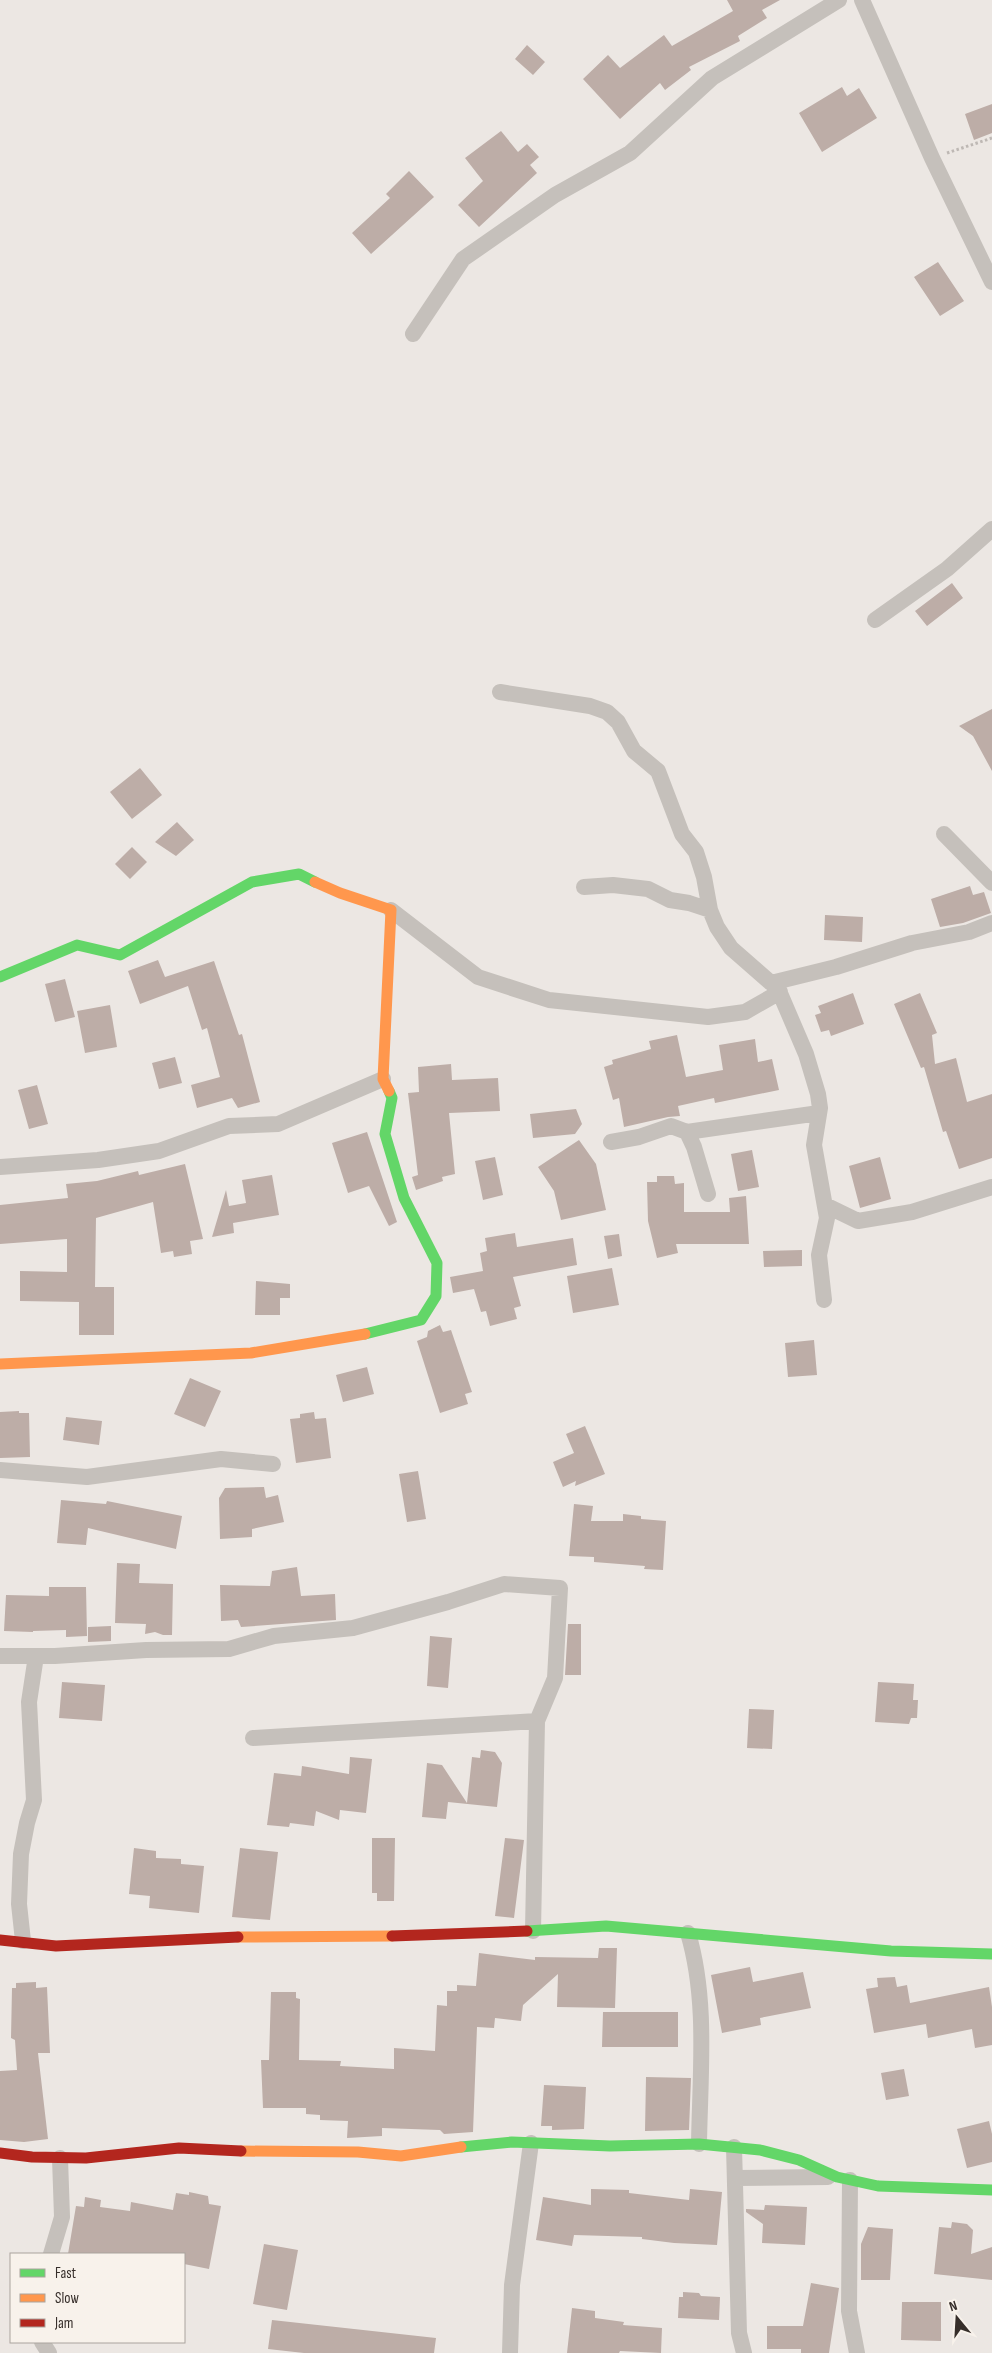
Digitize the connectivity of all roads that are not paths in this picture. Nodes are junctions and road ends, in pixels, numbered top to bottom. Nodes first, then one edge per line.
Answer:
1 (839, 0) edge
2 (862, 0) edge
3 (992, 282) edge
4 (413, 334) dead end
5 (992, 529) edge
6 (875, 620) dead end
7 (500, 692) dead end
8 (944, 834) dead end
9 (992, 883) edge
10 (584, 887) dead end
11 (391, 910) junction
12 (710, 910) junction
13 (992, 923) edge
14 (0, 978) edge
15 (778, 987) junction
16 (383, 1079) junction
17 (818, 1113) junction
18 (687, 1132) junction
19 (611, 1142) dead end
20 (0, 1167) edge
21 (992, 1187) edge
22 (708, 1194) dead end
23 (825, 1205) junction
24 (824, 1300) dead end
25 (0, 1364) edge
26 (273, 1464) dead end
27 (0, 1470) edge
28 (0, 1656) edge
29 (36, 1656) junction
30 (537, 1721) junction
31 (253, 1738) dead end
32 (533, 1931) junction
33 (688, 1933) junction
34 (0, 1940) edge
35 (23, 1941) junction
36 (992, 1954) edge
37 (531, 2143) junction
38 (699, 2144) junction
39 (734, 2147) junction
40 (0, 2153) edge
41 (60, 2158) junction
42 (736, 2178) junction
43 (844, 2178) junction
44 (992, 2190) edge
45 (51, 2253) edge
46 (510, 2353) edge
47 (744, 2353) edge
48 (857, 2353) edge

1 - 4 street
2 - 3 street
5 - 6 street
7 - 12 street
8 - 9 street
10 - 12 street
11 - 14 street
11 - 15 street
11 - 16 street
12 - 15 street
13 - 15 street
15 - 17 street
16 - 20 street
16 - 25 street
17 - 18 street
17 - 23 street
18 - 19 street
18 - 22 street
21 - 23 street
23 - 24 street
26 - 27 street
28 - 29 street
29 - 30 street
29 - 35 street
30 - 31 street
30 - 32 street
32 - 33 street
32 - 35 street
33 - 36 street
33 - 38 street
34 - 35 street
37 - 38 street
37 - 41 street
37 - 46 street
38 - 39 street
39 - 42 street
39 - 43 street
40 - 41 street
41 - 45 street
42 - 43 street
42 - 47 street
43 - 44 street
43 - 48 street

